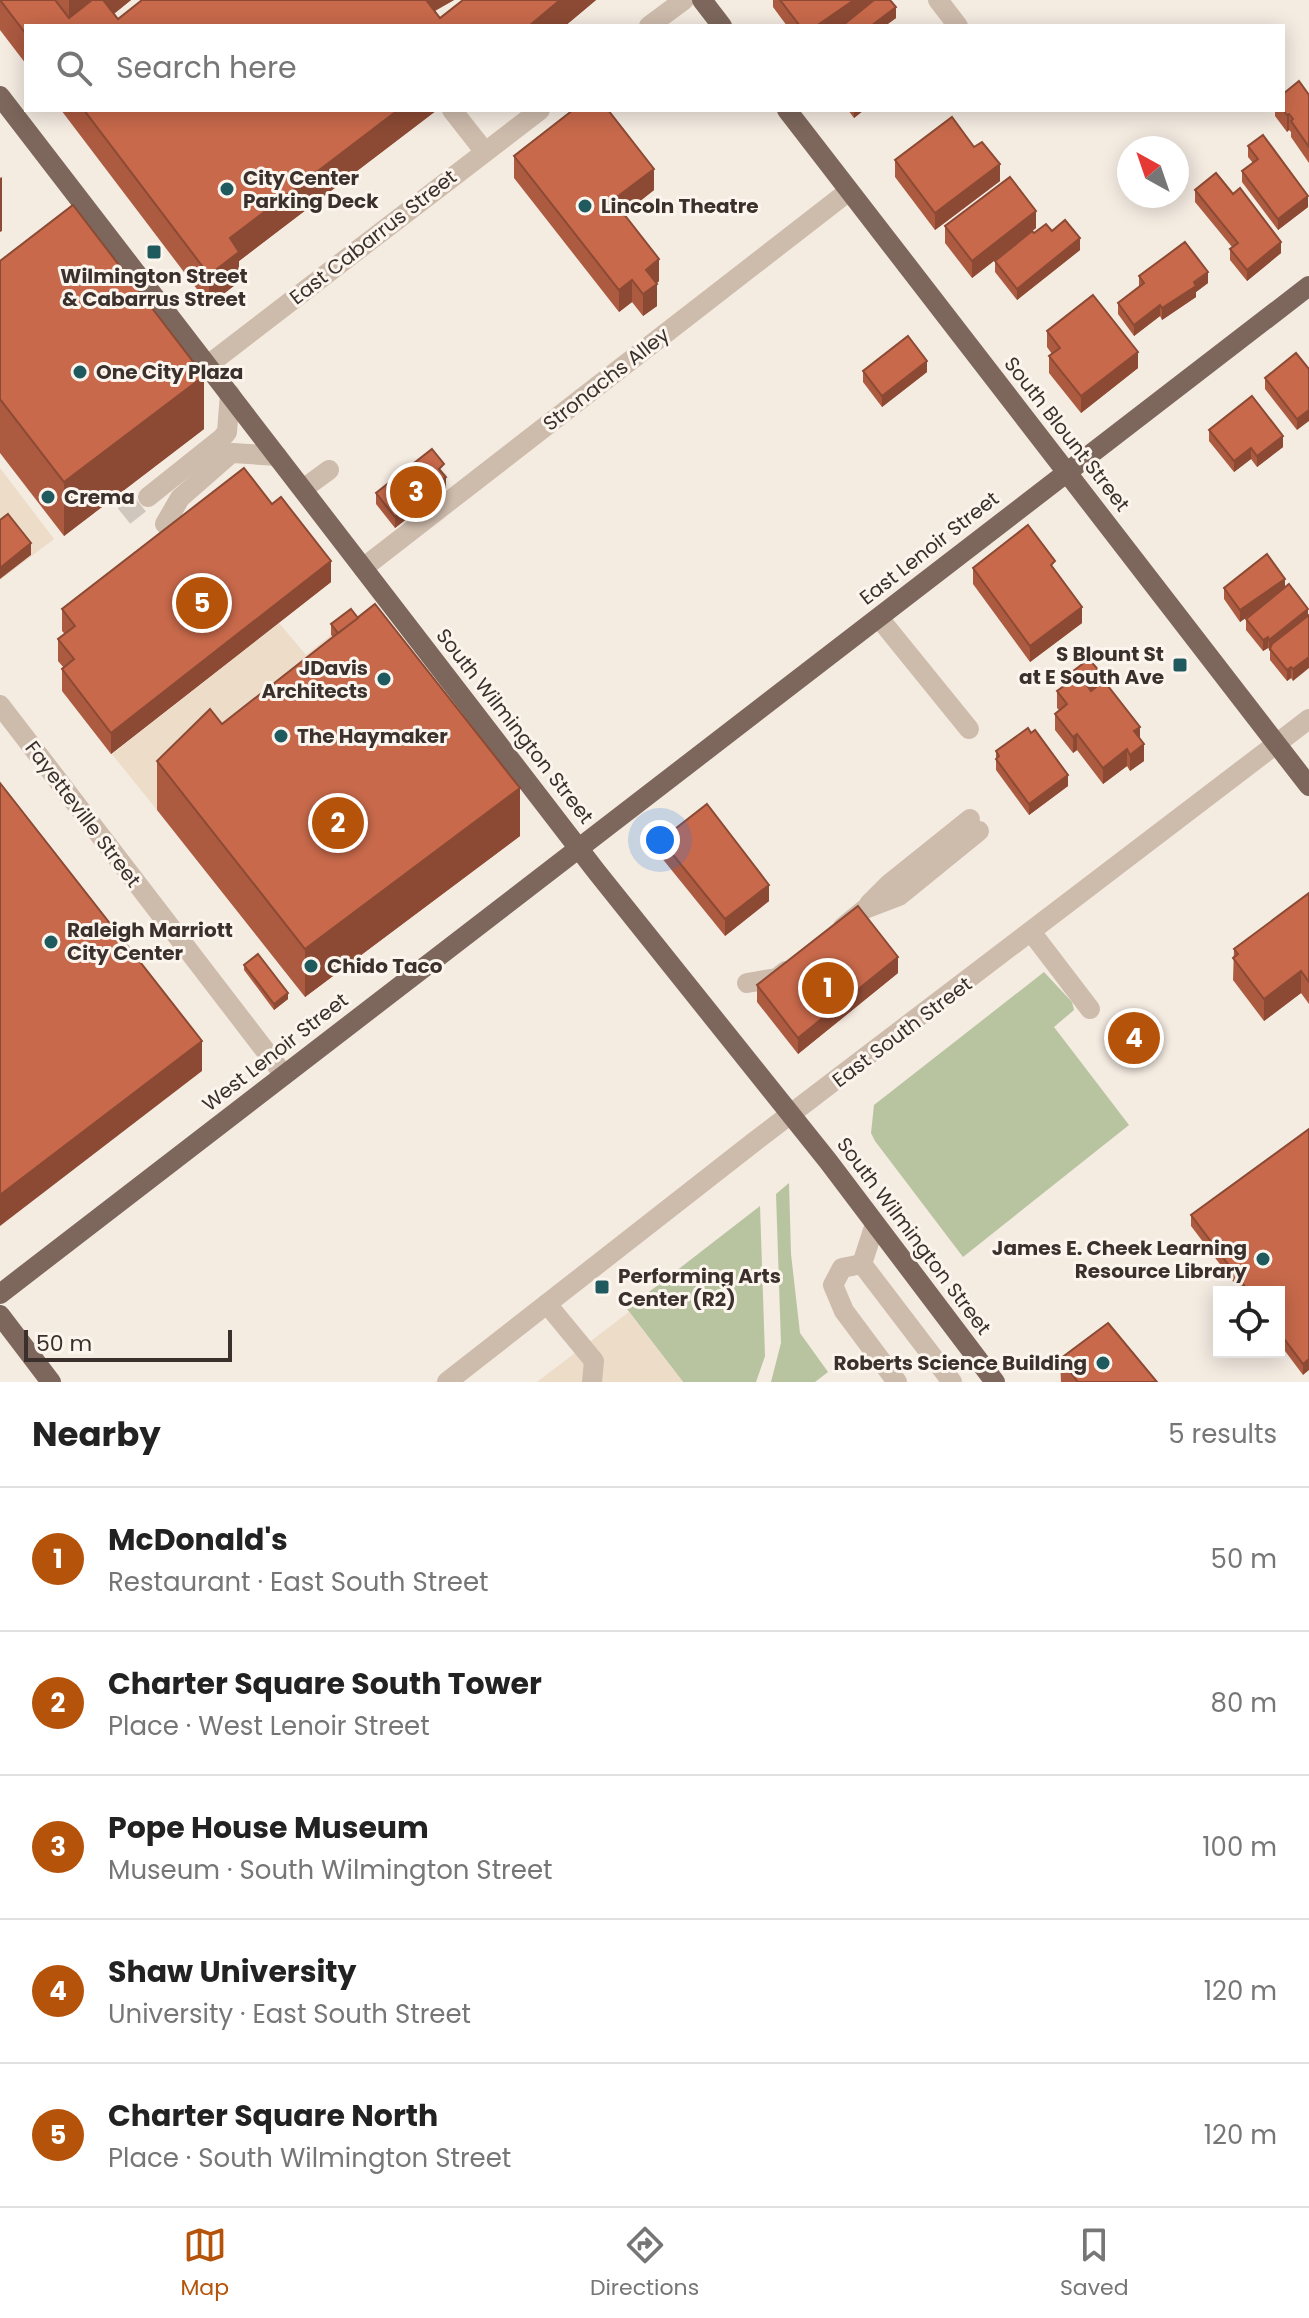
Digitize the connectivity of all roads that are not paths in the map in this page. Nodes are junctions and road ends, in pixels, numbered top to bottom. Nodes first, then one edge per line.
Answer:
1 (684, 0) edge
2 (702, 0) edge
3 (938, 0) edge
4 (652, 24) edge
5 (720, 24) edge
6 (956, 24) edge
7 (0, 96) edge
8 (20, 110) edge
9 (454, 112) edge
10 (537, 112) edge
11 (789, 112) edge
12 (485, 152) junction
13 (849, 191) junction
14 (92, 217) junction
15 (73, 232) edge
16 (1309, 286) edge
17 (208, 365) junction
18 (230, 394) junction
19 (277, 456) junction
20 (329, 470) dead end
21 (1067, 473) junction
22 (303, 489) junction
23 (148, 497) tunnel mouth
24 (165, 524) dead end
25 (363, 568) junction
26 (879, 618) junction
27 (0, 705) edge
28 (1309, 719) edge
29 (969, 729) dead end
30 (1276, 745) junction
31 (1309, 786) edge
32 (975, 825) dead end
33 (579, 849) junction
34 (1032, 933) junction
35 (827, 938) edge
36 (802, 958) edge
37 (747, 983) dead end
38 (1090, 1009) dead end
39 (284, 1075) junction
40 (791, 1115) junction
41 (875, 1224) junction
42 (862, 1264) junction
43 (0, 1294) edge
44 (547, 1304) junction
45 (0, 1315) edge
46 (51, 1382) edge
47 (447, 1382) edge
48 (592, 1382) edge
49 (897, 1382) edge
50 (952, 1382) edge
51 (995, 1382) edge

1 - 4 street
2 - 5 main road
3 - 6 street
7 - 8 main road, South Wilmington Street
8 - 14 main road, South Wilmington Street
9 - 12 street
10 - 12 street, East Cabarrus Street
11 - 13 main road, South Blount Street
12 - 17 street, East Cabarrus Street
13 - 21 main road, South Blount Street
13 - 25 street, Stronachs Alley
14 - 15 street
14 - 17 main road, South Wilmington Street
16 - 21 main road, East Lenoir Street
17 - 18 main road, South Wilmington Street
18 - 19 main road, South Wilmington Street
18 - 23 street
19 - 22 main road, South Wilmington Street
19 - 24 street
20 - 22 street
21 - 26 main road, East Lenoir Street
21 - 30 main road, South Blount Street
22 - 25 main road, South Wilmington Street
25 - 33 main road, South Wilmington Street
26 - 29 street
26 - 33 main road, East Lenoir Street
27 - 39 street, Fayetteville Street
28 - 30 street, East South Street
30 - 31 main road, South Blount Street
30 - 34 street, East South Street
32 - 35 street
33 - 39 main road, West Lenoir Street
33 - 40 main road, South Wilmington Street
34 - 38 street
34 - 40 street, East South Street
36 - 37 street
39 - 43 main road, West Lenoir Street
40 - 41 main road, South Wilmington Street
40 - 44 street, East South Street
41 - 42 street
41 - 51 main road, South Wilmington Street
42 - 49 street
42 - 50 street
44 - 47 street, East South Street
44 - 48 street
45 - 46 main road

